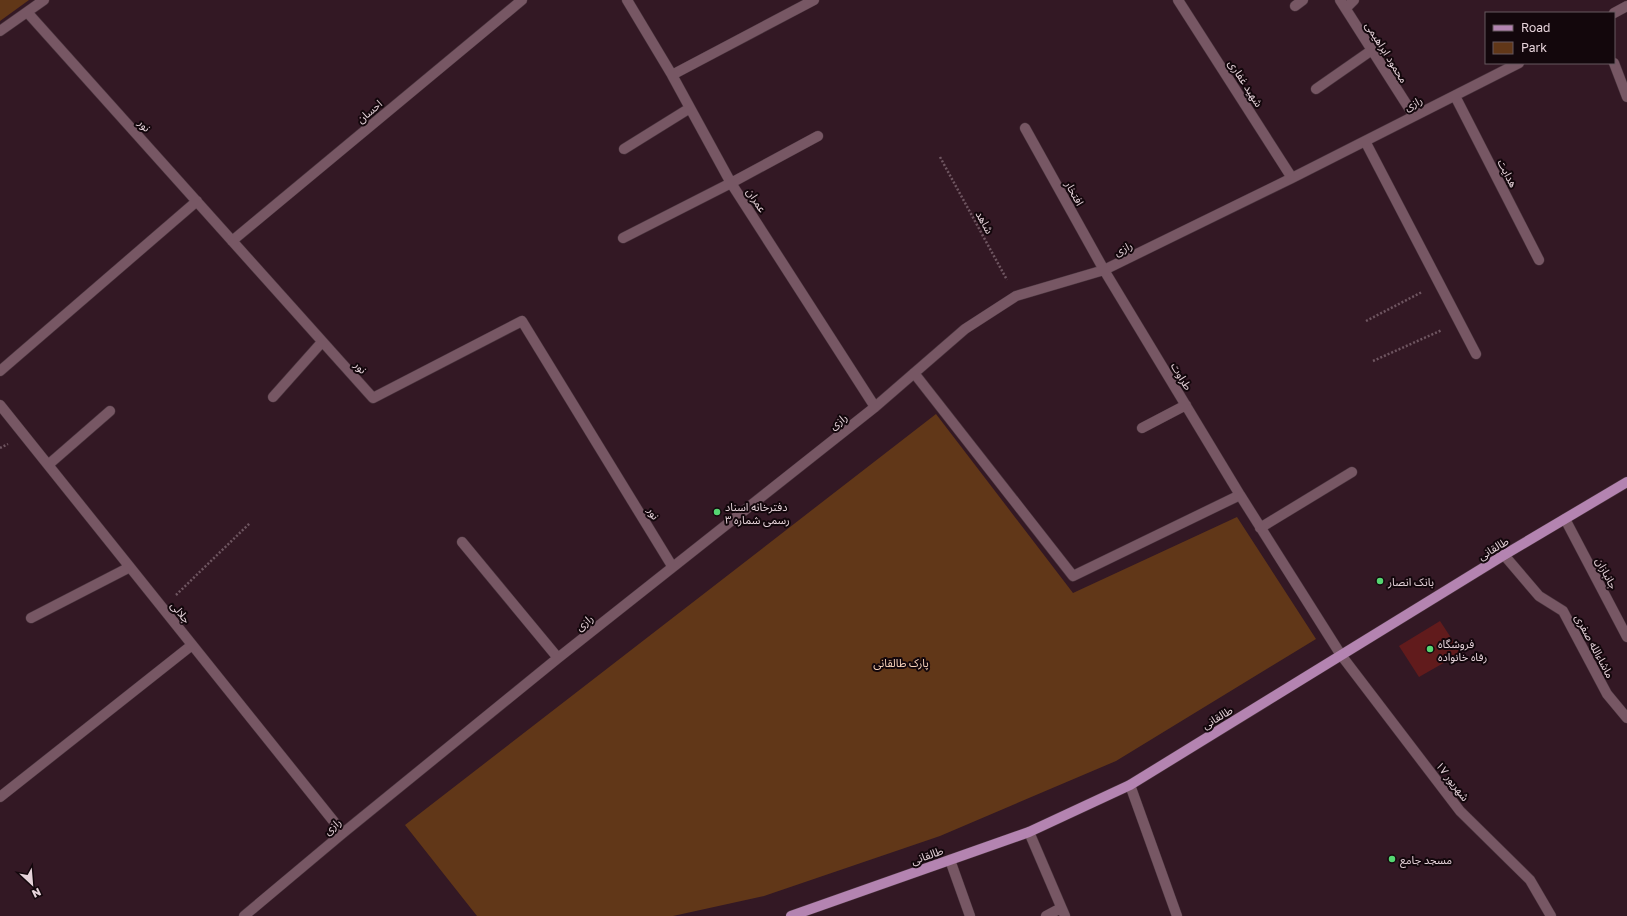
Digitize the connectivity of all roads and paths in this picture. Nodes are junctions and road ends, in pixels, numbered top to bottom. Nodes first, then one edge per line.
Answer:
1 (44, 0) edge
2 (522, 0) edge
3 (627, 0) edge
4 (814, 0) edge
5 (1178, 0) edge
6 (1354, 0) edge
7 (1343, 4) edge
8 (1627, 6) edge
9 (28, 12) junction
10 (1615, 12) edge
11 (0, 31) edge
12 (1372, 50) junction
13 (1517, 64) edge
14 (1614, 64) edge
15 (672, 75) junction
16 (1316, 89) dead end
17 (1455, 96) junction
18 (1627, 97) edge
19 (690, 108) junction
20 (1414, 116) junction
21 (1025, 128) dead end
22 (818, 136) dead end
23 (1365, 141) junction
24 (624, 149) dead end
25 (940, 157) dead end
26 (1292, 178) junction
27 (732, 183) junction
28 (197, 201) junction
29 (623, 238) dead end
30 (232, 241) junction
31 (1539, 260) dead end
32 (1104, 270) junction
33 (1439, 283) junction
34 (1016, 296) junction
35 (1366, 321) dead end
36 (1459, 323) junction
37 (322, 342) junction
38 (1476, 354) dead end
39 (1373, 360) dead end
40 (0, 371) edge
41 (914, 373) junction
42 (272, 397) dead end
43 (1186, 405) junction
44 (0, 406) edge
45 (875, 407) junction
46 (110, 411) dead end
47 (1142, 428) dead end
48 (48, 465) junction
49 (1352, 472) dead end
50 (1627, 482) edge
51 (1240, 495) junction
52 (1565, 519) junction
53 (250, 523) dead end
54 (1260, 528) junction
55 (462, 542) dead end
56 (1504, 555) junction
57 (672, 566) junction
58 (130, 568) junction
59 (162, 608) junction
60 (30, 618) dead end
61 (1627, 637) edge
62 (192, 645) junction
63 (1341, 655) junction
64 (558, 658) junction
65 (1627, 718) edge
66 (1130, 785) junction
67 (0, 797) edge
68 (1030, 832) junction
69 (343, 833) junction
70 (950, 860) junction
71 (1063, 912) edge
72 (244, 916) edge
73 (791, 916) edge
74 (970, 916) edge
75 (1046, 916) edge
76 (1177, 916) edge
77 (1551, 916) edge

1 - 9 street
2 - 30 street, احسان
3 - 15 street, عمران
4 - 15 street
5 - 26 street, شهید غفاری
6 - 7 street
7 - 12 street, محمود ابراهیمی
8 - 10 street
9 - 11 street
9 - 28 street, نور
12 - 16 street
12 - 20 street, محمود ابراهیمی
13 - 17 street, رازی
14 - 18 street
15 - 19 street, عمران
17 - 20 street, رازی
17 - 31 street, هدایت
19 - 24 street
19 - 27 street, عمران
20 - 23 street, رازی
21 - 32 street, افتخار
22 - 27 street
23 - 26 street, رازی
23 - 33 street
25 - 34 path, شاهد
26 - 32 street, رازی
27 - 29 street
27 - 45 street, عمران
28 - 30 street, نور
28 - 40 street
30 - 37 street, نور
32 - 34 street, رازی
32 - 43 street, طراوت
33 - 35 path
33 - 36 street
34 - 41 street, رازی
36 - 38 street
36 - 39 path
37 - 42 street
37 - 57 street, نور
41 - 45 street, رازی
41 - 51 street
43 - 47 street
43 - 51 street, طراوت
44 - 48 street, جلالی
45 - 57 street, رازی
46 - 48 street
48 - 58 street, جلالی
49 - 54 street
50 - 52 main road, طالقانی
51 - 54 street, طراوت
52 - 56 main road, طالقانی
52 - 61 street, جانبازان
53 - 59 path
54 - 63 street, ۱۷ شهریور
55 - 64 street
56 - 63 main road, طالقانی
56 - 65 street, ماشاءالله صفری
57 - 64 street, رازی
58 - 59 street, جلالی
58 - 60 street
59 - 62 street, جلالی
62 - 67 street
62 - 69 street, جلالی
63 - 66 main road, طالقانی
63 - 77 street, ۱۷ شهریور
64 - 69 street, رازی
66 - 68 main road, طالقانی
66 - 76 street
68 - 70 main road, طالقانی
68 - 71 street
69 - 72 street, رازی
70 - 73 main road, طالقانی
70 - 74 street
71 - 75 street

